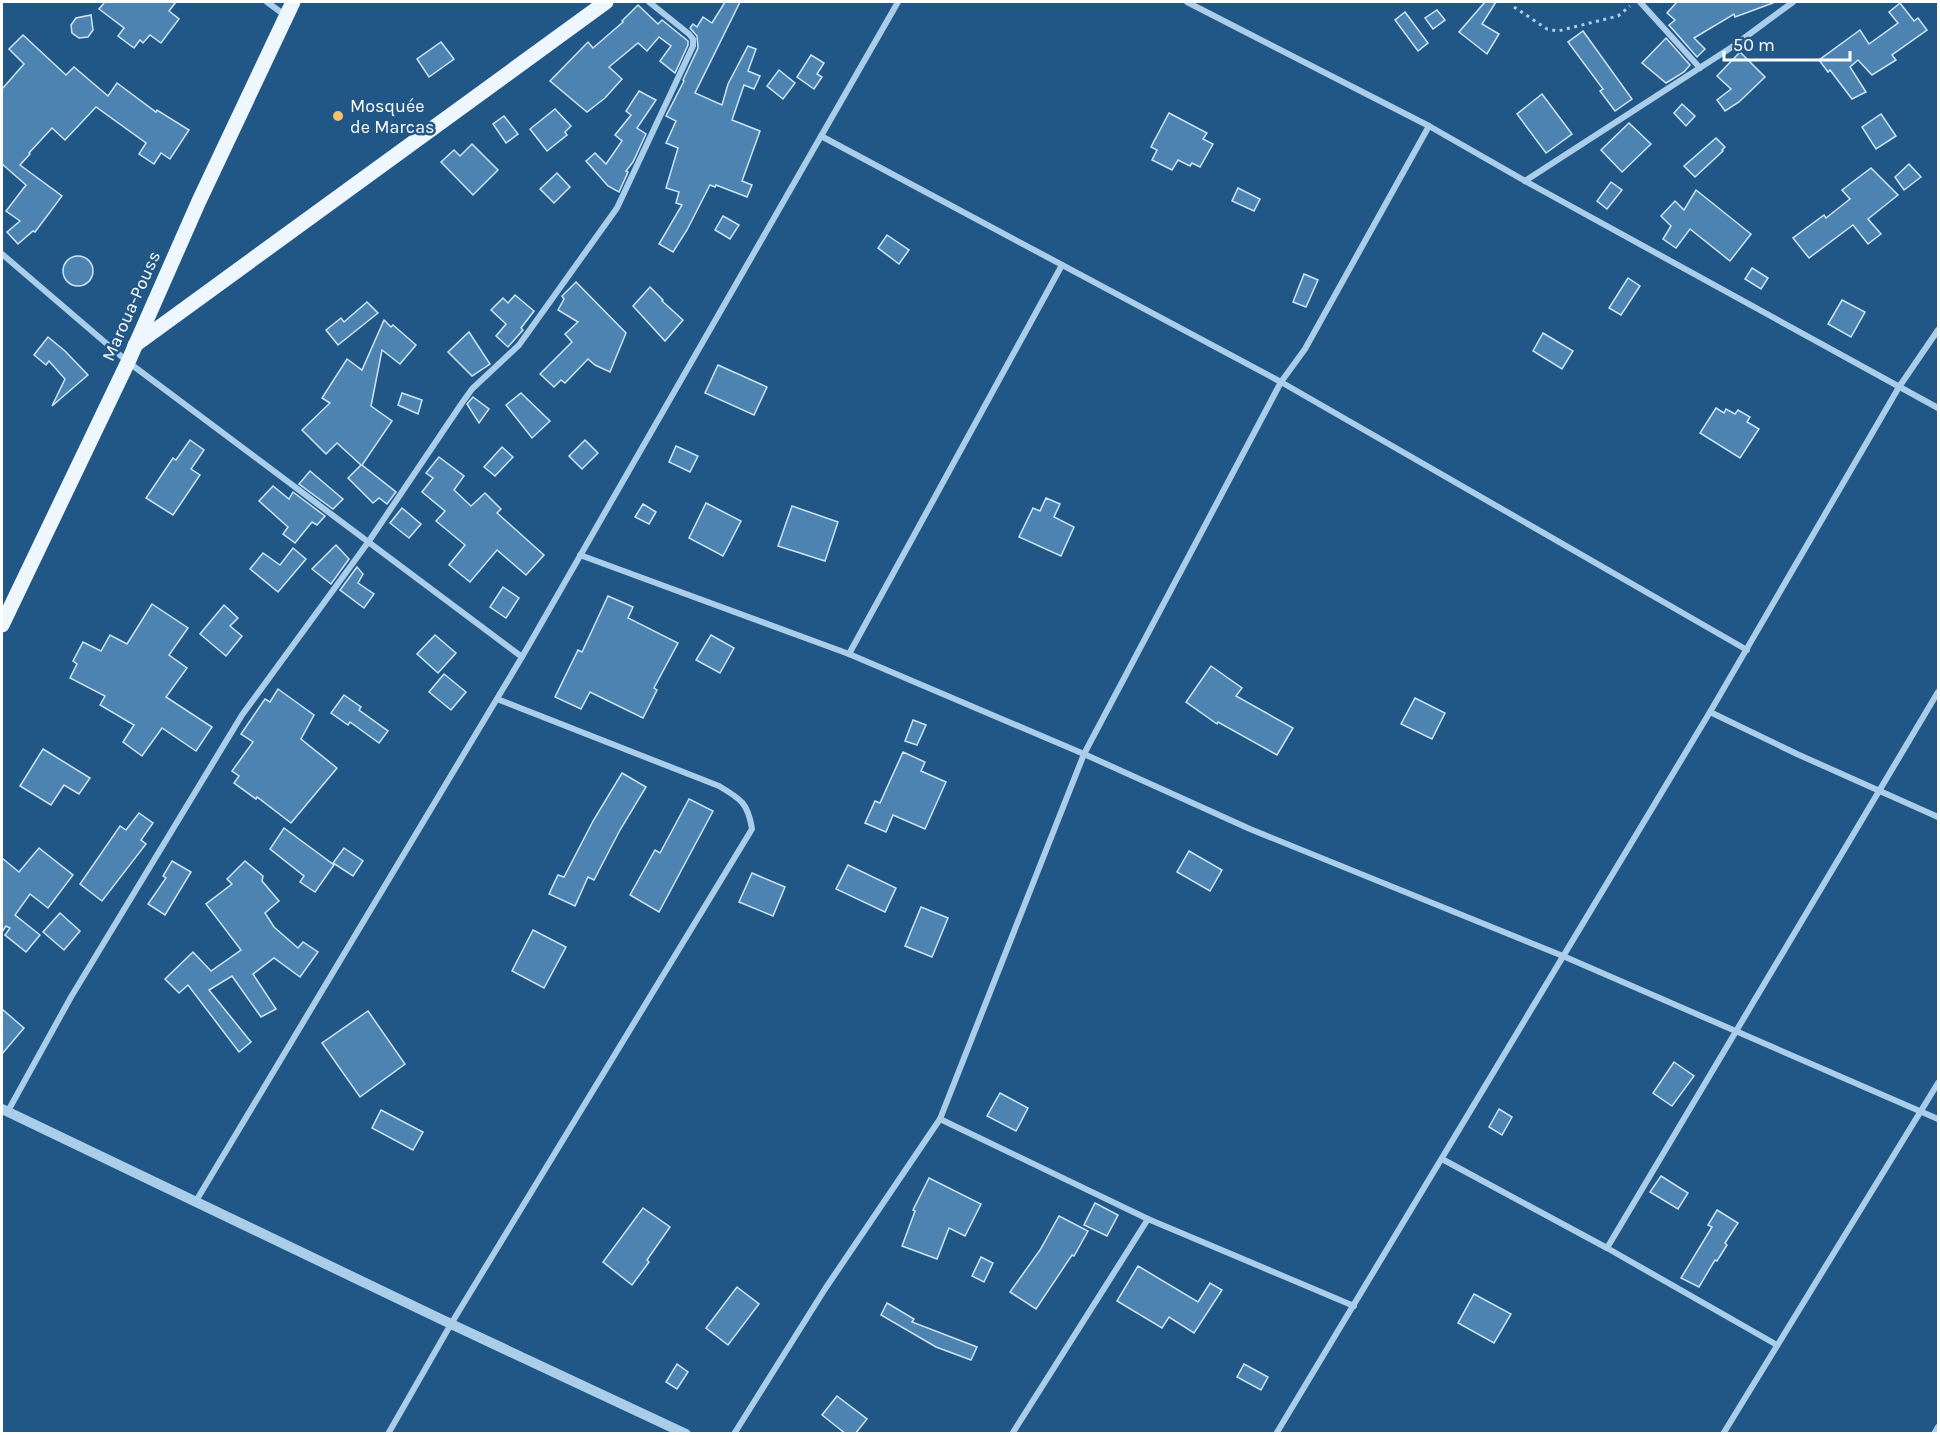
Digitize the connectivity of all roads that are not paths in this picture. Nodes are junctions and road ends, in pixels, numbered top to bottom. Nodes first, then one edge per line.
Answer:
1 (267, 2) edge
2 (293, 2) edge
3 (606, 2) edge
4 (649, 2) edge
5 (898, 2) edge
6 (1187, 2) edge
7 (1638, 2) edge
8 (1793, 2) edge
9 (286, 16) junction
10 (1700, 68) junction
11 (1429, 126) junction
12 (821, 136) junction
13 (1525, 181) junction
14 (2, 254) edge
15 (1062, 265) junction
16 (1938, 330) edge
17 (130, 355) junction
18 (1281, 382) junction
19 (1899, 387) junction
20 (1938, 408) edge
21 (369, 541) junction
22 (580, 555) junction
23 (2, 625) edge
24 (1747, 650) junction
25 (849, 654) junction
26 (522, 657) junction
27 (1938, 692) edge
28 (497, 699) junction
29 (1710, 712) junction
30 (1084, 754) junction
31 (1881, 790) junction
32 (1938, 817) edge
33 (1563, 956) junction
34 (1737, 1032) junction
35 (1938, 1083) edge
36 (5, 1110) edge
37 (1922, 1111) junction
38 (940, 1119) junction
39 (1938, 1119) edge
40 (1442, 1159) junction
41 (196, 1201) junction
42 (1148, 1220) junction
43 (1607, 1248) junction
44 (1354, 1306) junction
45 (451, 1324) junction
46 (1777, 1345) junction
47 (1938, 1427) edge
48 (388, 1434) edge
49 (686, 1434) edge
50 (734, 1434) edge
51 (1012, 1434) edge
52 (1276, 1434) edge
53 (1724, 1434) edge
54 (1934, 1434) edge

1 - 9 street
2 - 9 main road, Maroua-Pouss
3 - 17 main road
4 - 21 street
5 - 12 street
6 - 11 street
7 - 10 street
8 - 10 street
9 - 17 main road, Maroua-Pouss
10 - 13 street
11 - 13 street
11 - 18 street
12 - 15 street
12 - 22 street
13 - 19 street
14 - 17 street
15 - 18 street
15 - 25 street
16 - 19 street
17 - 21 street
17 - 23 main road, Maroua-Pouss
18 - 24 street
18 - 30 street
19 - 20 street
19 - 24 street
21 - 26 street
21 - 36 street
22 - 25 street
22 - 26 street
24 - 29 street
25 - 30 street
26 - 28 street
27 - 31 street
28 - 41 street
28 - 45 street
29 - 31 street
29 - 33 street
30 - 33 street
30 - 38 street
31 - 32 street
31 - 34 street
33 - 34 street
33 - 40 street
34 - 37 street
34 - 43 street
35 - 37 street
36 - 41 street
37 - 39 street
37 - 46 street
38 - 42 street
38 - 50 street
40 - 43 street
40 - 44 street
41 - 45 street
42 - 44 street
42 - 51 street
43 - 46 street
44 - 52 street
45 - 48 street
45 - 49 street
46 - 53 street
47 - 54 street

